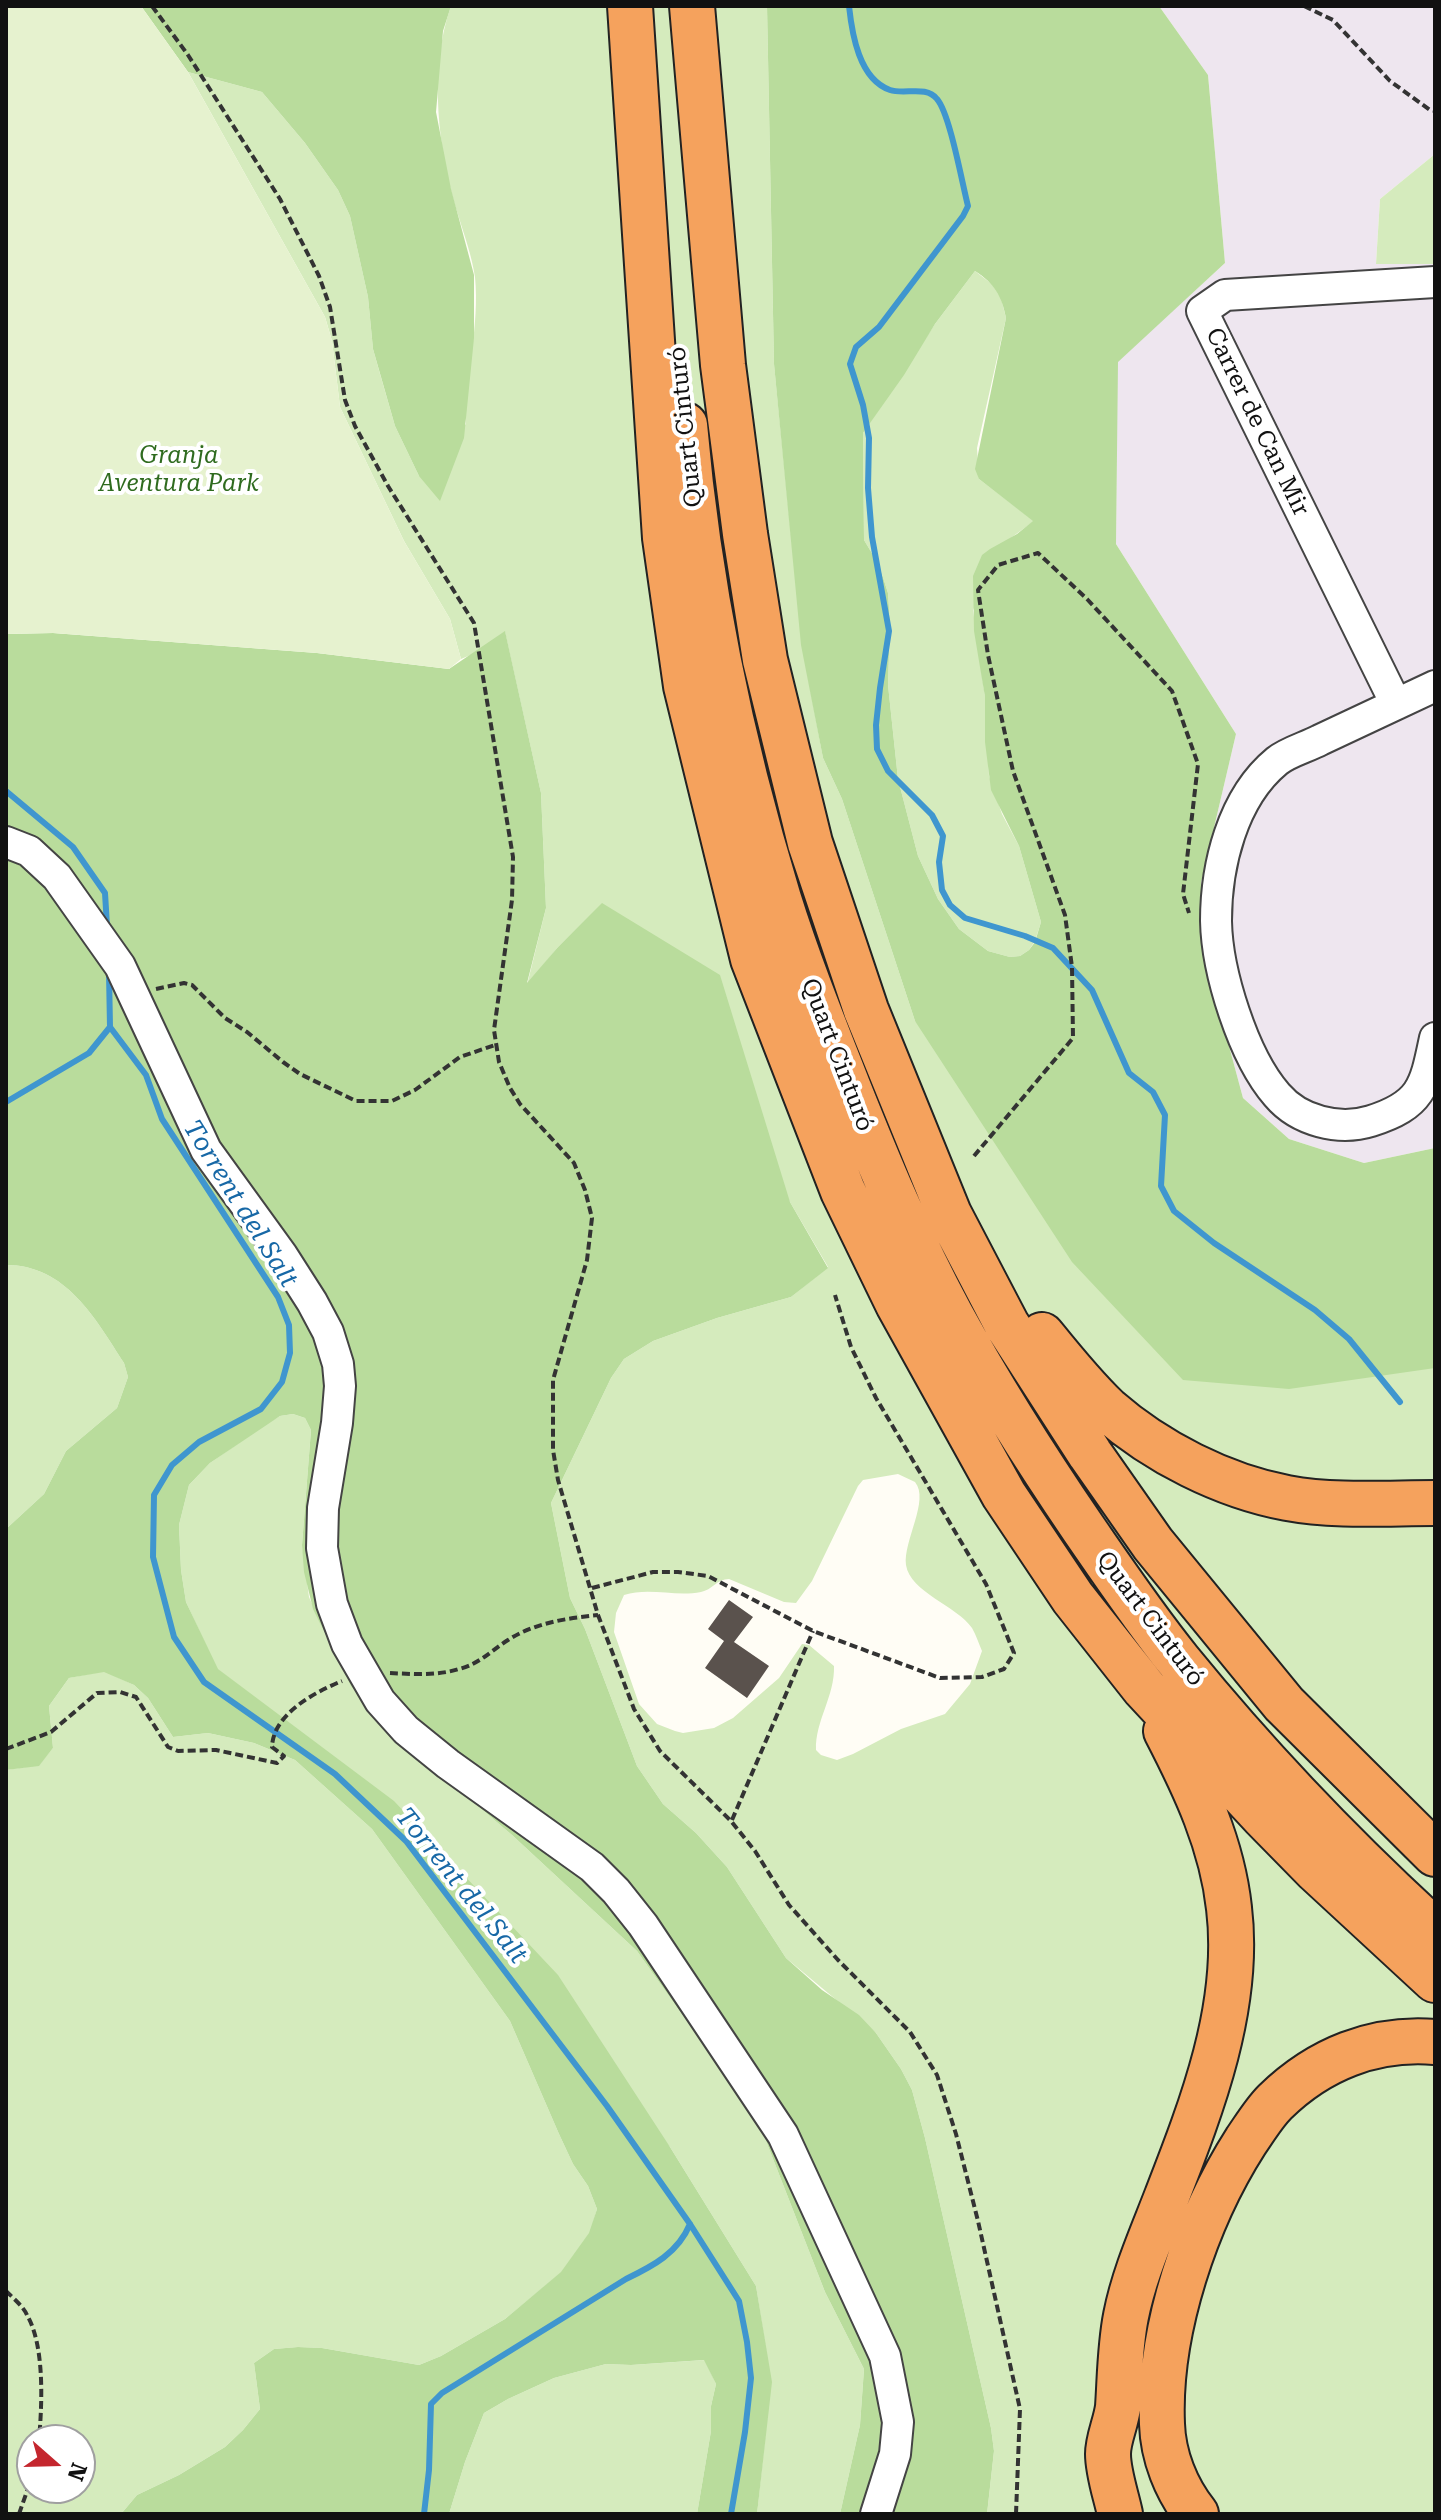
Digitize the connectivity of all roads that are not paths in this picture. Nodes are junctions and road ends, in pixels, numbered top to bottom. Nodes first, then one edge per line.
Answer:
1 (630, 6) edge
2 (648, 6) edge
3 (692, 6) edge
4 (1435, 282) edge
5 (1435, 686) edge
6 (1396, 704) junction
7 (6, 842) edge
8 (1435, 1038) edge
9 (918, 1134) junction
10 (1435, 1503) edge
11 (1144, 1688) junction
12 (1435, 1854) edge
13 (1435, 1931) edge
14 (1435, 1980) edge
15 (1435, 2042) edge
16 (1118, 2410) junction
17 (876, 2514) edge
18 (1120, 2514) edge
19 (1140, 2514) edge
20 (1196, 2514) edge

1 - 11 highway
2 - 13 highway, Quart Cinturó
3 - 9 highway, Quart Cinturó
4 - 6 street, Carrer de Can Mir
5 - 6 street
6 - 8 street
7 - 17 street
9 - 10 highway
9 - 12 highway, Quart Cinturó
11 - 14 highway
11 - 16 highway
15 - 20 highway
16 - 18 highway
16 - 19 highway

